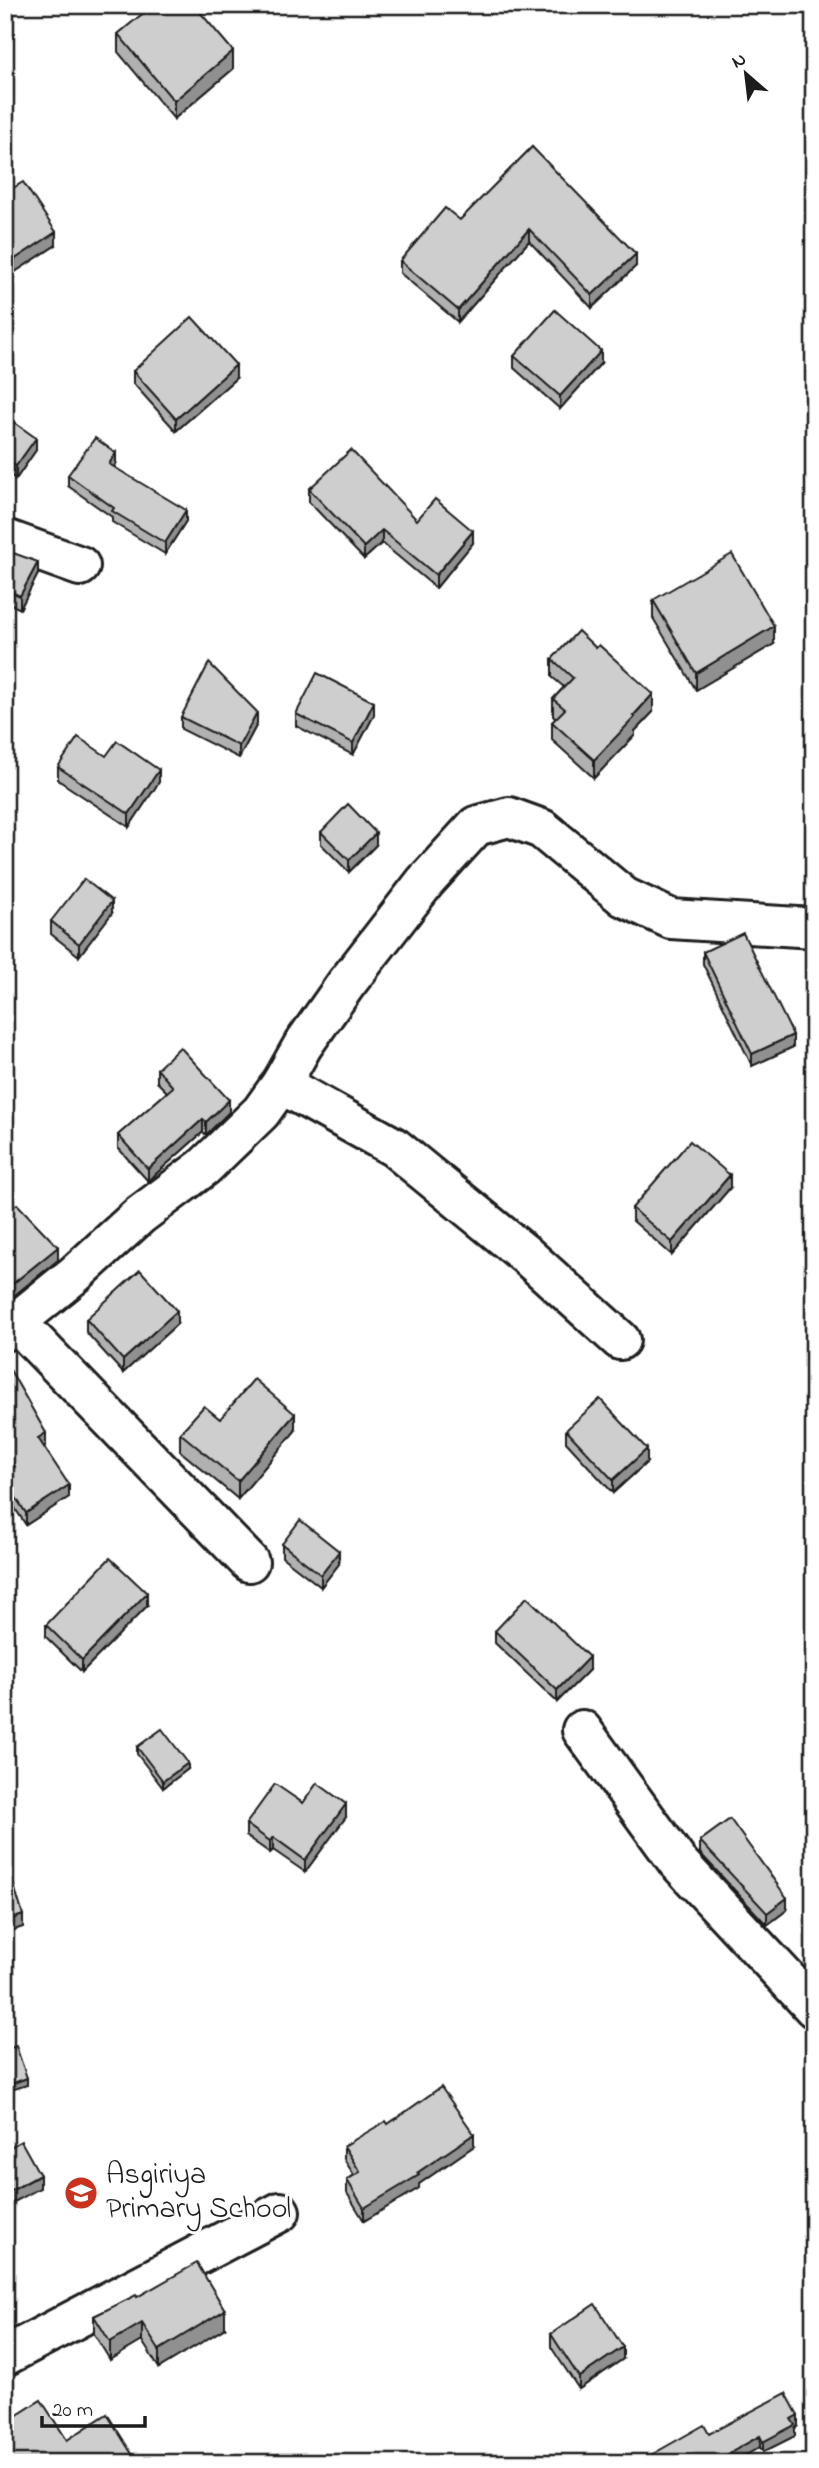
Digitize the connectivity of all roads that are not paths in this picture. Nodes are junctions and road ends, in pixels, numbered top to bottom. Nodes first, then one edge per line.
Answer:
1 (5, 540) edge
2 (80, 566) dead end
3 (814, 928) edge
4 (281, 1084) junction
5 (11, 1327) edge
6 (620, 1340) dead end
7 (249, 1562) dead end
8 (582, 1730) dead end
9 (814, 2008) edge
10 (280, 2212) dead end
11 (5, 2356) edge

1 - 2 street
3 - 4 street
4 - 5 street
4 - 6 street
5 - 7 street
8 - 9 street
10 - 11 street

